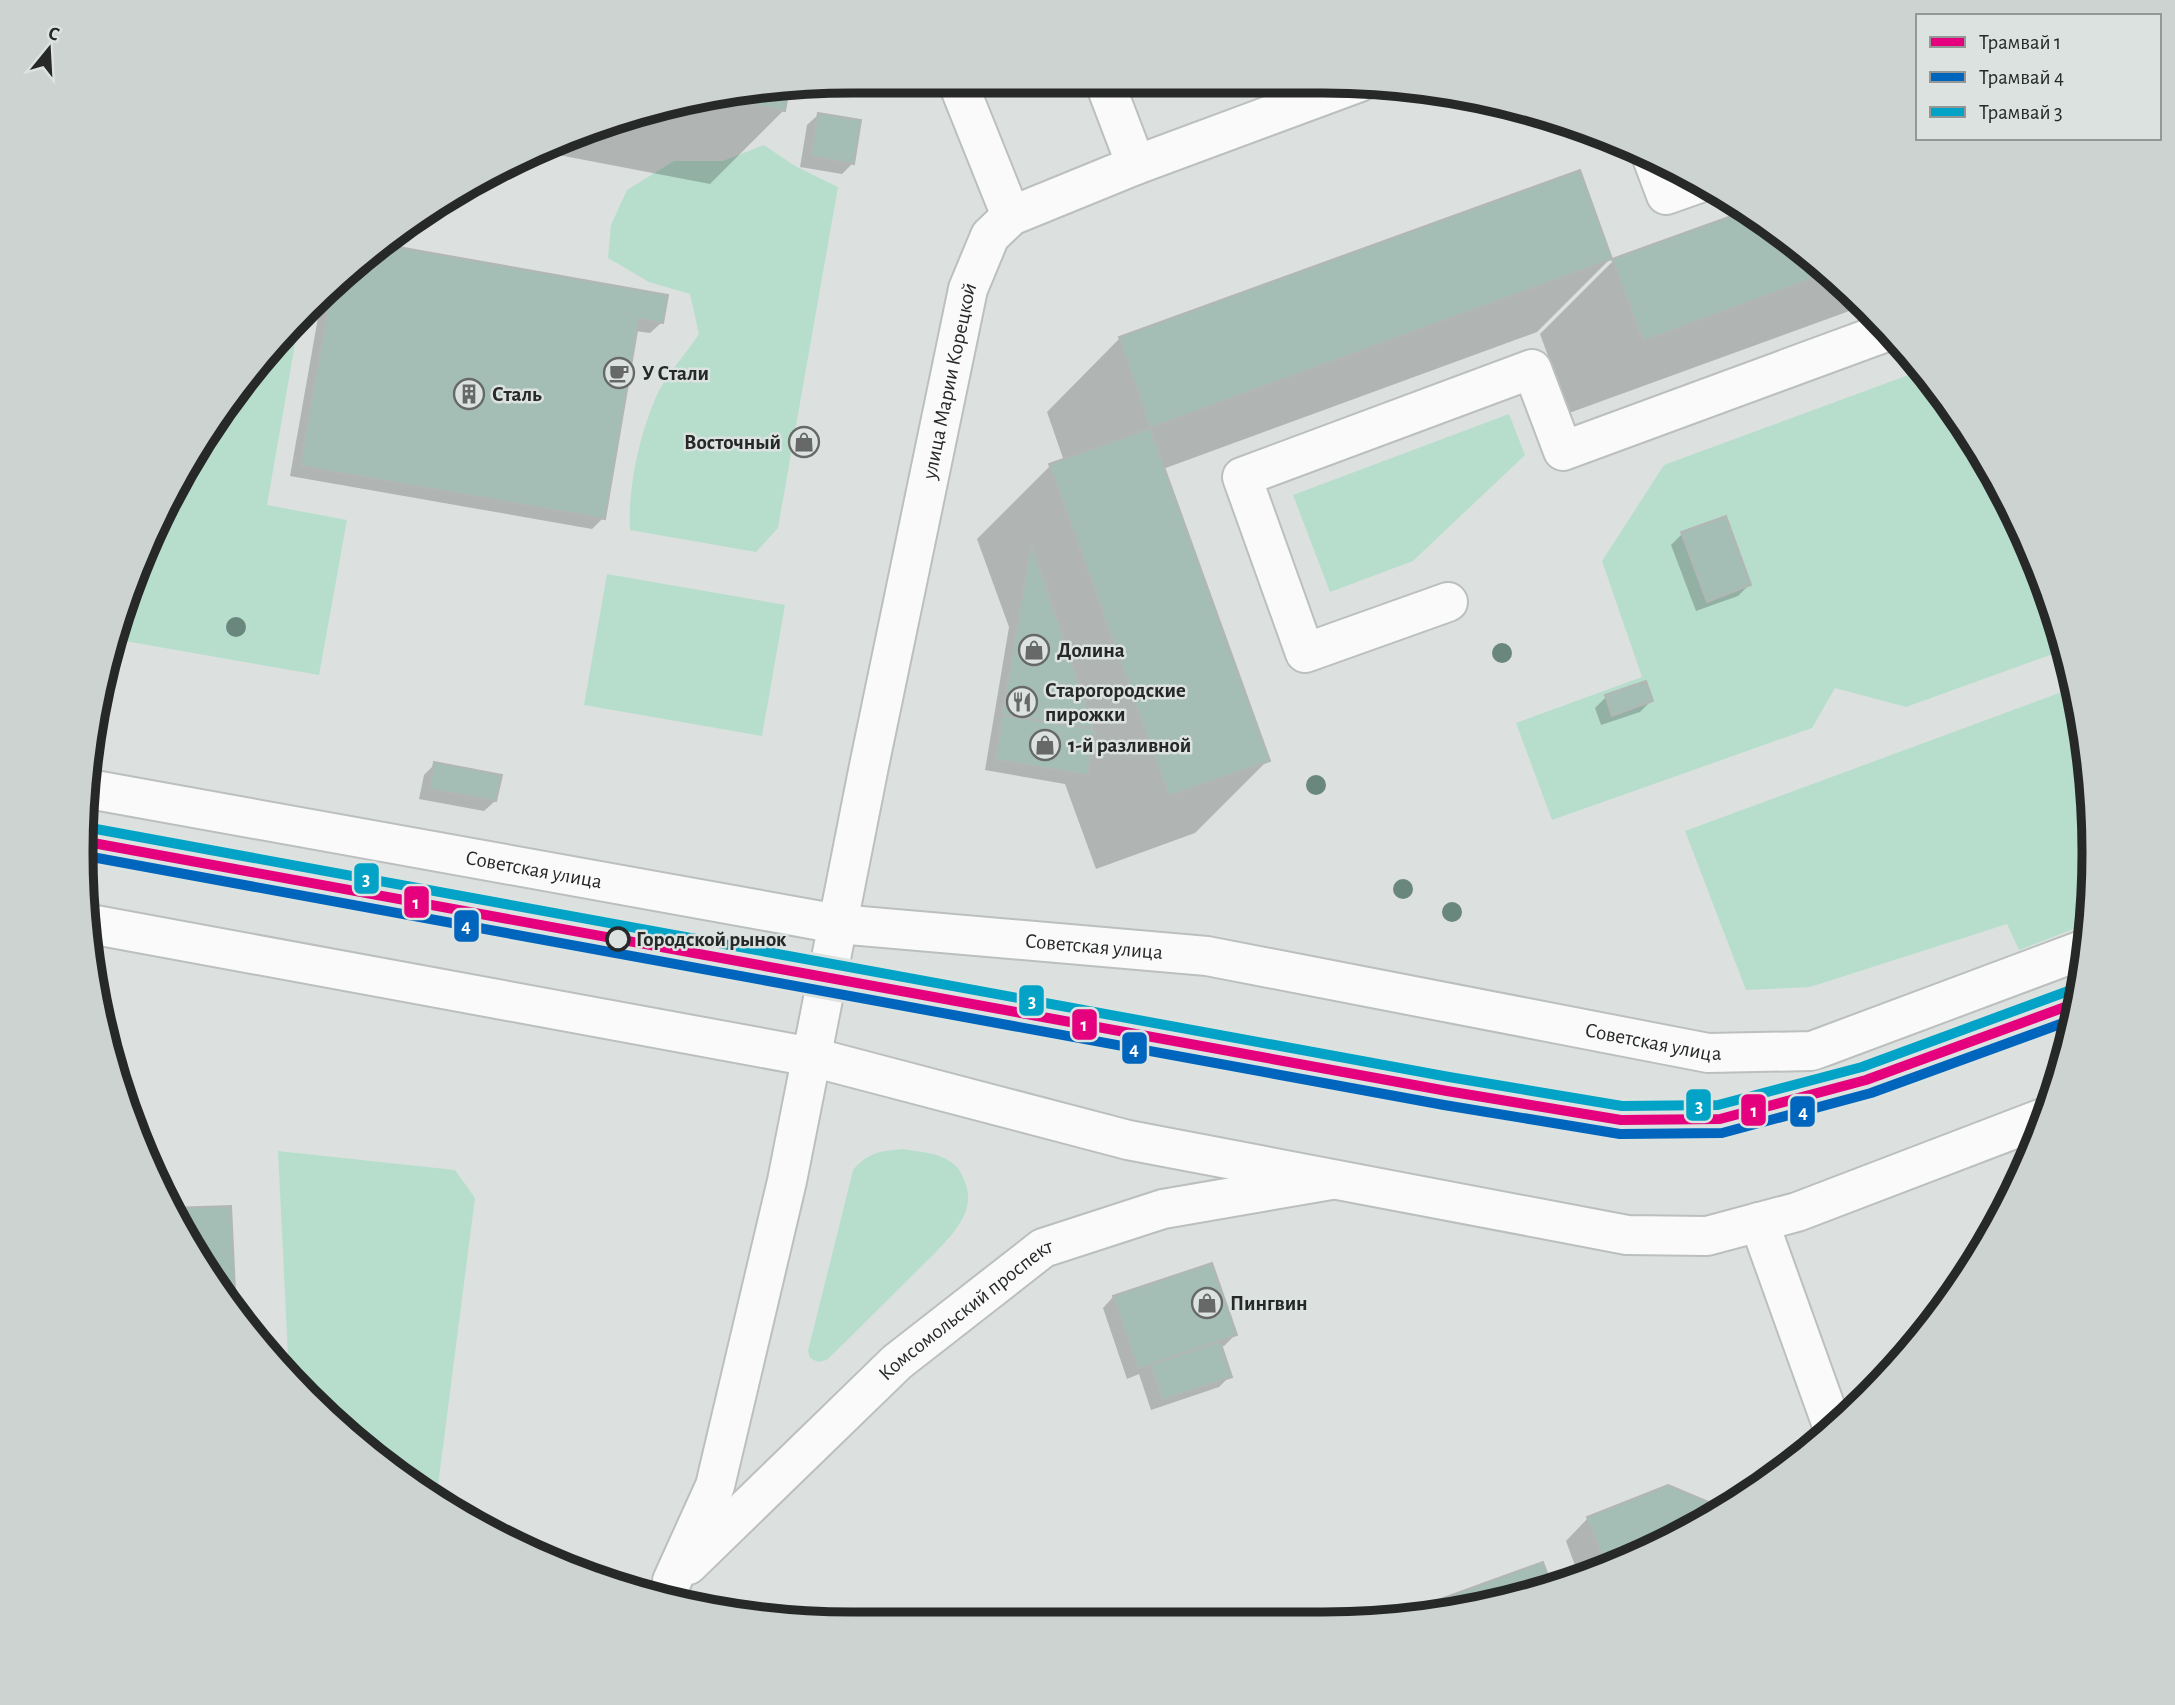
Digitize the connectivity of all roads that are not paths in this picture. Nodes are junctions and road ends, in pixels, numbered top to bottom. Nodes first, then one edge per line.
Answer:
1 (962, 93) edge
2 (1109, 93) edge
3 (1330, 93) edge
4 (1136, 165) junction
5 (1657, 170) edge
6 (1688, 187) edge
7 (1011, 216) junction
8 (1878, 335) edge
9 (1448, 602) dead end
10 (95, 790) edge
11 (838, 924) junction
12 (96, 925) edge
13 (2076, 952) edge
14 (812, 1057) junction
15 (2032, 1122) edge
16 (1336, 1179) junction
17 (1759, 1222) junction
18 (1829, 1419) edge
19 (664, 1588) edge

1 - 7 main road
2 - 4 main road
3 - 4 main road, улица Марии Корецкой
4 - 7 main road, улица Марии Корецкой
5 - 6 main road
7 - 11 main road, улица Марии Корецкой
8 - 9 main road
10 - 11 main road, Советская улица
11 - 13 main road, Советская улица
11 - 14 main road, улица Марии Корецкой
12 - 14 main road
14 - 16 main road
14 - 19 main road, Комсомольский проспект
15 - 17 main road
16 - 17 main road
16 - 19 main road, Комсомольский проспект
17 - 18 main road

